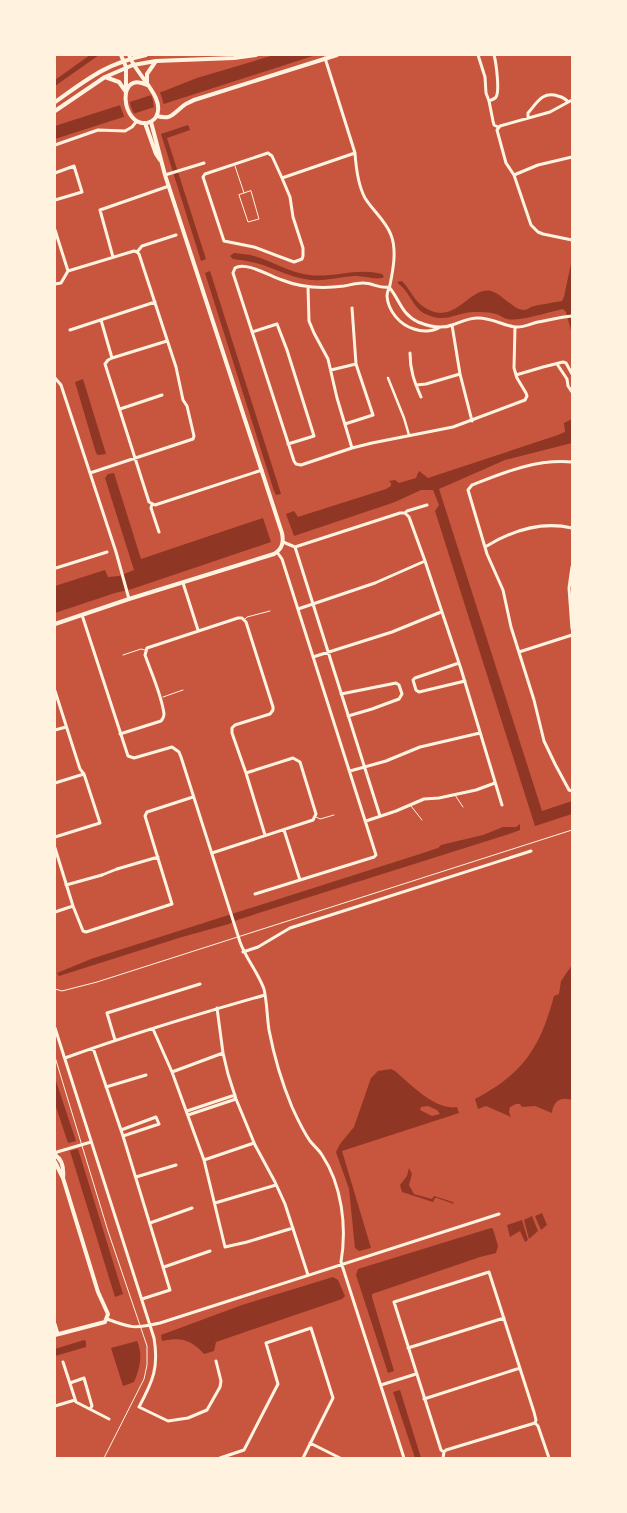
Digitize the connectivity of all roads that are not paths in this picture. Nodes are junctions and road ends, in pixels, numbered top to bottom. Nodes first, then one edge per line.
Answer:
1 (122, 55) edge
2 (146, 55) edge
3 (256, 55) edge
4 (336, 55) edge
5 (478, 55) edge
6 (494, 55) edge
7 (130, 57) edge
8 (325, 58) junction
9 (123, 60) junction
10 (156, 60) junction
11 (133, 65) junction
12 (126, 68) junction
13 (105, 76) junction
14 (148, 86) junction
15 (126, 93) junction
16 (490, 101) junction
17 (570, 101) edge
18 (55, 102) edge
19 (55, 111) edge
20 (157, 114) junction
21 (528, 118) junction
22 (135, 121) junction
23 (151, 122) junction
24 (145, 123) junction
25 (498, 127) junction
26 (55, 145) edge
27 (355, 153) junction
28 (572, 158) edge
29 (161, 162) junction
30 (204, 163) dead end
31 (234, 164) junction
32 (55, 172) edge
33 (168, 174) junction
34 (514, 175) junction
35 (282, 178) junction
36 (169, 186) junction
37 (244, 193) junction
38 (55, 200) edge
39 (55, 230) edge
40 (176, 235) dead end
41 (572, 239) edge
42 (138, 252) junction
43 (113, 257) junction
44 (68, 272) junction
45 (55, 284) edge
46 (308, 287) junction
47 (389, 287) junction
48 (155, 302) junction
49 (352, 308) dead end
50 (572, 316) edge
51 (101, 320) junction
52 (452, 325) junction
53 (440, 327) junction
54 (515, 327) junction
55 (70, 330) dead end
56 (252, 332) junction
57 (167, 341) junction
58 (410, 353) dead end
59 (112, 358) junction
60 (356, 364) junction
61 (557, 364) junction
62 (331, 370) junction
63 (460, 374) junction
64 (572, 374) edge
65 (516, 376) junction
66 (55, 378) edge
67 (388, 378) dead end
68 (416, 385) junction
69 (572, 392) edge
70 (162, 395) dead end
71 (421, 397) dead end
72 (120, 409) junction
73 (472, 421) junction
74 (345, 424) junction
75 (409, 435) junction
76 (288, 444) junction
77 (352, 448) junction
78 (135, 457) junction
79 (572, 462) edge
80 (262, 470) junction
81 (90, 473) junction
82 (152, 504) junction
83 (427, 505) dead end
84 (405, 513) junction
85 (572, 528) edge
86 (159, 532) dead end
87 (283, 542) junction
88 (295, 547) junction
89 (485, 547) junction
90 (107, 552) dead end
91 (277, 552) junction
92 (425, 561) junction
93 (572, 566) edge
94 (55, 567) edge
95 (183, 583) junction
96 (130, 599) junction
97 (312, 605) junction
98 (298, 609) junction
99 (270, 611) dead end
100 (441, 612) junction
101 (82, 616) junction
102 (245, 619) junction
103 (55, 624) edge
104 (572, 629) edge
105 (198, 630) junction
106 (572, 635) edge
107 (146, 650) junction
108 (328, 652) junction
109 (519, 652) junction
110 (123, 655) dead end
111 (313, 657) junction
112 (459, 663) junction
113 (465, 681) junction
114 (183, 690) dead end
115 (55, 691) edge
116 (341, 694) junction
117 (159, 698) junction
118 (348, 716) junction
119 (66, 727) junction
120 (55, 730) edge
121 (480, 733) junction
122 (120, 734) junction
123 (364, 766) junction
124 (350, 771) junction
125 (246, 773) junction
126 (84, 774) junction
127 (55, 783) edge
128 (495, 783) junction
129 (572, 791) edge
130 (454, 795) junction
131 (193, 797) junction
132 (411, 805) junction
133 (502, 805) dead end
134 (463, 807) dead end
135 (334, 815) dead end
136 (315, 816) junction
137 (380, 816) junction
138 (422, 820) dead end
139 (366, 821) junction
140 (284, 830) junction
141 (572, 830) edge
142 (265, 835) junction
143 (55, 837) edge
144 (55, 848) edge
145 (531, 851) dead end
146 (212, 853) junction
147 (158, 857) junction
148 (117, 869) joint
149 (102, 875) joint
150 (300, 880) junction
151 (66, 885) junction
152 (256, 894) dead end
153 (73, 906) junction
154 (55, 912) edge
155 (238, 937) junction
156 (243, 952) junction
157 (200, 984) dead end
158 (55, 989) edge
159 (265, 995) junction
160 (217, 1008) junction
161 (55, 1028) edge
162 (153, 1029) junction
163 (115, 1040) junction
164 (93, 1048) junction
165 (223, 1053) junction
166 (55, 1057) edge
167 (65, 1058) junction
168 (172, 1072) junction
169 (146, 1075) dead end
170 (106, 1087) junction
171 (235, 1095) junction
172 (236, 1099) junction
173 (188, 1113) junction
174 (121, 1130) junction
175 (123, 1136) junction
176 (91, 1142) junction
177 (254, 1143) junction
178 (83, 1144) junction
179 (55, 1148) edge
180 (56, 1154) edge
181 (204, 1160) junction
182 (55, 1162) edge
183 (176, 1165) dead end
184 (136, 1177) junction
185 (63, 1178) junction
186 (276, 1185) junction
187 (215, 1203) junction
188 (192, 1208) dead end
189 (499, 1214) dead end
190 (150, 1224) junction
191 (292, 1228) junction
192 (210, 1251) dead end
193 (342, 1265) junction
194 (164, 1267) junction
195 (308, 1275) junction
196 (142, 1299) junction
197 (504, 1318) junction
198 (107, 1319) junction
199 (55, 1324) edge
200 (150, 1326) junction
201 (142, 1327) junction
202 (56, 1335) edge
203 (408, 1348) junction
204 (216, 1361) dead end
205 (63, 1362) dead end
206 (520, 1368) junction
207 (416, 1374) junction
208 (70, 1383) junction
209 (380, 1385) junction
210 (424, 1399) junction
211 (75, 1400) junction
212 (55, 1406) edge
213 (90, 1409) junction
214 (109, 1419) dead end
215 (535, 1423) junction
216 (310, 1444) junction
217 (444, 1452) junction
218 (104, 1458) edge
219 (220, 1458) edge
220 (303, 1458) edge
221 (340, 1458) edge
222 (404, 1458) edge
223 (443, 1458) edge
224 (549, 1458) edge

1 - 9 street
2 - 7 street
3 - 10 street
4 - 8 street
5 - 16 street
6 - 16 street
7 - 9 street
7 - 11 street
8 - 20 street
8 - 27 street
9 - 12 street
9 - 18 street
10 - 11 street
10 - 14 street
11 - 12 street
11 - 14 street
12 - 13 street
12 - 15 street
13 - 15 street
13 - 19 street
14 - 15 street
14 - 20 street
15 - 22 street
16 - 25 street
17 - 21 street
17 - 21 street
20 - 23 street
21 - 25 street
22 - 24 street
22 - 26 street
23 - 24 street
23 - 29 street
24 - 29 street
25 - 34 street
27 - 35 street
27 - 47 street
28 - 34 street
29 - 33 street
30 - 33 street
31 - 35 street
31 - 35 street
31 - 37 lane
32 - 38 street
33 - 36 street
34 - 41 street
36 - 43 street
36 - 80 street
37 - 37 lane
39 - 44 street
40 - 42 street
42 - 43 street
42 - 48 street
43 - 44 street
44 - 45 street
46 - 47 street
46 - 56 street
46 - 62 street
47 - 53 street
47 - 53 street
48 - 51 street
48 - 57 street
49 - 60 street
50 - 54 street
51 - 55 street
51 - 59 street
52 - 53 street
52 - 54 street
52 - 63 street
54 - 65 street
56 - 76 street
56 - 76 street
57 - 59 street
57 - 78 street
58 - 68 street
59 - 72 street
60 - 62 street
60 - 74 street
61 - 64 street
61 - 65 street
61 - 69 street
62 - 74 street
63 - 68 street
63 - 73 street
65 - 73 street
66 - 81 street
67 - 75 street
68 - 71 street
70 - 72 street
72 - 78 street
73 - 75 street
74 - 77 street
75 - 77 street
76 - 77 street
78 - 81 street
78 - 82 street
79 - 89 street
80 - 82 street
80 - 87 street
81 - 96 street
82 - 86 street
83 - 84 street
84 - 88 street
84 - 92 street
85 - 89 street
87 - 88 street
87 - 91 street
88 - 97 street
89 - 109 street
90 - 94 street
91 - 95 street
91 - 98 street
92 - 97 street
92 - 100 street
93 - 104 street
95 - 96 street
95 - 105 street
96 - 101 street
97 - 98 street
97 - 108 street
98 - 111 street
99 - 102 lane
100 - 108 street
100 - 112 street
101 - 103 street
101 - 122 street
102 - 105 street
102 - 125 street
105 - 107 street
106 - 109 street
107 - 110 lane
107 - 117 street
108 - 111 street
108 - 116 street
109 - 129 street
111 - 124 street
112 - 113 street
112 - 113 street
113 - 121 street
114 - 117 lane
115 - 119 street
116 - 118 street
116 - 118 street
117 - 122 street
118 - 123 street
119 - 120 street
119 - 126 street
121 - 123 street
121 - 128 street
122 - 131 street
123 - 124 street
123 - 137 street
124 - 139 street
125 - 136 street
125 - 142 street
126 - 127 street
126 - 143 street
128 - 130 street
128 - 133 street
130 - 132 street
130 - 134 lane
131 - 146 street
131 - 147 street
132 - 137 street
132 - 138 lane
135 - 136 lane
136 - 140 street
137 - 139 street
139 - 150 street
140 - 142 street
140 - 150 street
141 - 155 lane
142 - 146 street
144 - 151 street
145 - 156 street
146 - 155 street
147 - 148 street
147 - 153 street
148 - 149 street
149 - 151 street
150 - 152 street
151 - 153 street
153 - 154 street
155 - 156 street
155 - 158 lane
156 - 159 street
157 - 163 street
159 - 160 street
159 - 193 street
160 - 162 street
160 - 165 street
161 - 167 street
162 - 163 street
162 - 168 street
163 - 164 street
164 - 167 street
164 - 170 street
165 - 168 street
165 - 171 street
166 - 178 lane
167 - 176 street
168 - 173 street
169 - 170 street
170 - 174 street
171 - 172 street
171 - 173 street
172 - 173 street
172 - 177 street
173 - 181 street
174 - 175 street
174 - 175 street
175 - 184 street
176 - 178 street
176 - 196 street
177 - 181 street
177 - 186 street
178 - 180 street
178 - 201 lane
179 - 180 lane
180 - 185 street
181 - 187 street
182 - 185 street
183 - 184 street
184 - 190 street
185 - 198 street
186 - 187 street
186 - 191 street
187 - 191 street
188 - 190 street
189 - 193 street
190 - 194 street
191 - 195 street
192 - 194 street
193 - 195 street
193 - 209 street
194 - 196 street
195 - 200 street
196 - 200 street
197 - 203 street
197 - 203 street
197 - 206 street
198 - 201 street
198 - 202 street
199 - 202 street
200 - 201 street
200 - 204 street
201 - 218 lane
203 - 207 street
205 - 208 street
206 - 210 street
206 - 215 street
207 - 209 street
207 - 210 street
208 - 211 street
208 - 213 street
209 - 222 street
210 - 217 street
211 - 212 street
211 - 213 street
213 - 214 street
215 - 217 street
215 - 224 street
216 - 219 street
216 - 220 street
216 - 221 street
217 - 223 street

